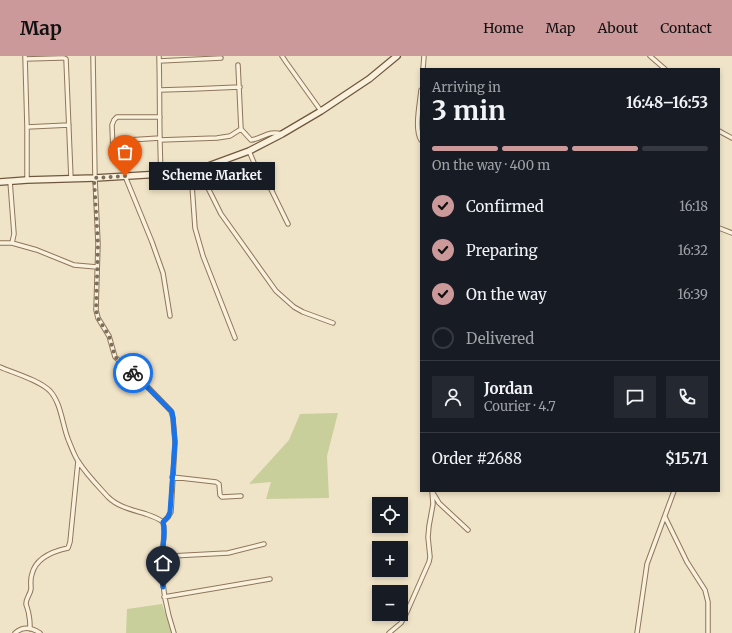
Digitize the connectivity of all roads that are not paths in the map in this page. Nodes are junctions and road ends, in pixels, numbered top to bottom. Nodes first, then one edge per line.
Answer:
1 (93, 56) edge
2 (159, 56) edge
3 (282, 56) edge
4 (397, 56) edge
5 (424, 56) edge
6 (650, 56) edge
7 (25, 57) edge
8 (221, 58) dead end
9 (159, 61) junction
10 (238, 65) dead end
11 (423, 68) edge
12 (664, 68) edge
13 (240, 87) junction
14 (160, 90) junction
15 (420, 98) edge
16 (321, 111) junction
17 (160, 117) junction
18 (69, 125) junction
19 (27, 126) junction
20 (241, 129) junction
21 (720, 132) edge
22 (282, 134) junction
23 (420, 138) edge
24 (732, 138) edge
25 (160, 139) junction
26 (113, 141) junction
27 (249, 151) junction
28 (113, 152) dead end
29 (200, 169) junction
30 (191, 171) junction
31 (161, 173) junction
32 (125, 176) junction
33 (94, 178) junction
34 (70, 179) junction
35 (27, 180) junction
36 (10, 181) junction
37 (0, 182) edge
38 (288, 224) dead end
39 (720, 228) edge
40 (732, 233) edge
41 (0, 242) edge
42 (12, 243) junction
43 (97, 267) junction
44 (170, 316) dead end
45 (333, 323) dead end
46 (236, 338) dead end
47 (0, 367) edge
48 (78, 461) junction
49 (172, 477) junction
50 (432, 492) edge
51 (433, 492) edge
52 (674, 492) edge
53 (241, 496) dead end
54 (665, 517) junction
55 (163, 522) junction
56 (468, 530) dead end
57 (264, 544) dead end
58 (162, 555) junction
59 (270, 579) dead end
60 (164, 597) junction
61 (30, 629) junction
62 (15, 633) edge
63 (40, 633) edge
64 (174, 633) edge
65 (388, 633) edge
66 (637, 633) edge
67 (708, 633) edge

1 - 33 street
2 - 9 street
3 - 16 street
4 - 16 main road
5 - 11 street
6 - 12 street
7 - 18 street
7 - 19 street
8 - 9 street
9 - 14 street
10 - 13 street
13 - 14 street
13 - 20 street
14 - 17 street
15 - 23 street
16 - 22 main road
17 - 25 street
17 - 26 street
18 - 19 street
18 - 34 street
19 - 35 street
20 - 22 street
20 - 25 street
21 - 24 street
22 - 27 main road
25 - 26 street
25 - 31 street
26 - 28 street
27 - 29 main road
27 - 38 street
29 - 30 main road
29 - 45 street
30 - 31 main road
30 - 46 street
31 - 32 main road
32 - 33 main road
32 - 44 street
33 - 34 main road
33 - 43 street
34 - 35 main road
35 - 36 main road
36 - 37 main road
36 - 42 street
39 - 40 street
41 - 42 street
42 - 43 street
43 - 49 street
47 - 48 street
48 - 55 street
48 - 61 street
49 - 53 street
49 - 55 street
50 - 65 street
51 - 56 street
52 - 54 street
54 - 66 street
54 - 67 street
55 - 58 street
57 - 58 street
58 - 60 street
59 - 60 street
60 - 64 street
61 - 62 street
61 - 63 street

